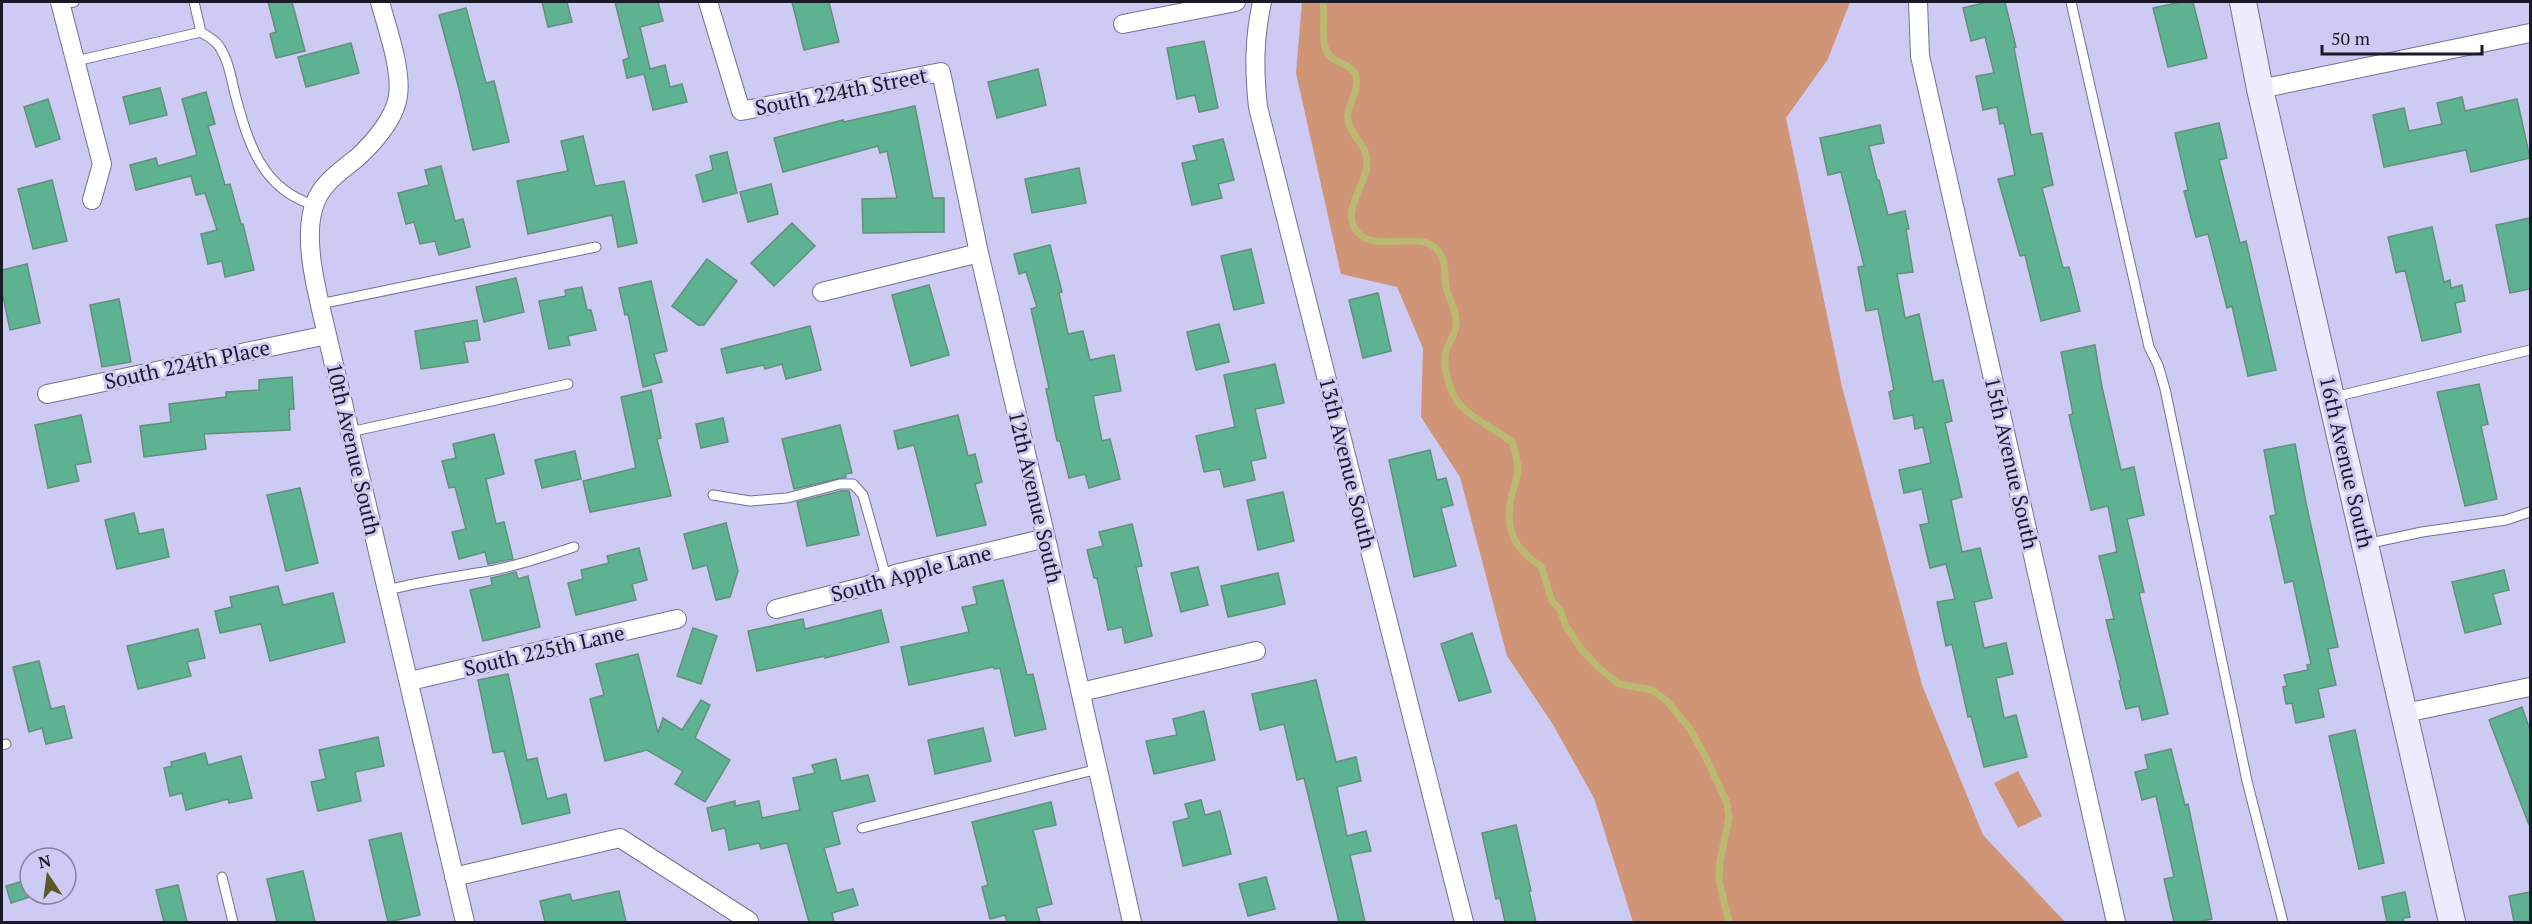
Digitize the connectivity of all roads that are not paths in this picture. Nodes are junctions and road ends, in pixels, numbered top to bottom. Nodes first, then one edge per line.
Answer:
1 (65, 2) edge
2 (194, 2) edge
3 (380, 2) edge
4 (708, 2) edge
5 (1236, 2) edge
6 (1262, 2) edge
7 (1918, 2) edge
8 (2072, 2) edge
9 (2242, 2) edge
10 (1123, 24) dead end
11 (201, 32) junction
12 (2530, 33) edge
13 (76, 61) junction
14 (941, 72) joint
15 (2260, 89) junction
16 (92, 200) dead end
17 (314, 205) junction
18 (596, 247) dead end
19 (979, 253) junction
20 (822, 291) dead end
21 (320, 304) junction
22 (327, 335) junction
23 (2530, 350) edge
24 (568, 384) dead end
25 (48, 394) dead end
26 (2332, 398) junction
27 (350, 432) junction
28 (713, 495) dead end
29 (2530, 512) edge
30 (1046, 538) junction
31 (2366, 544) junction
32 (574, 547) dead end
33 (886, 577) junction
34 (388, 590) junction
35 (776, 609) dead end
36 (678, 619) dead end
37 (1256, 651) dead end
38 (410, 681) junction
39 (2530, 687) edge
40 (1081, 692) junction
41 (2405, 713) junction
42 (1098, 769) junction
43 (862, 828) dead end
44 (222, 877) dead end
45 (454, 877) junction
46 (749, 921) dead end
47 (233, 922) edge
48 (465, 922) edge
49 (1132, 922) edge
50 (1464, 922) edge
51 (2116, 922) edge
52 (2283, 922) edge
53 (2452, 922) edge

1 - 13 street
2 - 11 lane
3 - 17 street
4 - 14 street, South 224th Street
5 - 10 street
6 - 50 street, 13th Avenue South
7 - 51 street, 15th Avenue South
8 - 52 lane
9 - 15 street, 16th Avenue South
11 - 13 lane
11 - 17 lane
12 - 15 street
13 - 16 street
14 - 19 street, 12th Avenue South
15 - 26 street, 16th Avenue South
17 - 21 street, 10th Avenue South
18 - 21 lane
19 - 20 street
19 - 30 street, 12th Avenue South
21 - 22 street, 10th Avenue South
22 - 25 street, South 224th Place
22 - 27 street, 10th Avenue South
23 - 26 lane
24 - 27 lane
26 - 31 street, 16th Avenue South
27 - 34 street, 10th Avenue South
28 - 33 lane
29 - 31 lane
30 - 33 street, South Apple Lane
30 - 40 street, 12th Avenue South
31 - 41 street, 16th Avenue South
32 - 34 lane
33 - 35 street, South Apple Lane
34 - 38 street, 10th Avenue South
36 - 38 street, South 225th Lane
37 - 40 street
38 - 45 street, 10th Avenue South
39 - 41 street
40 - 42 street, 12th Avenue South
41 - 53 street, 16th Avenue South
42 - 43 lane
42 - 49 street, 12th Avenue South
44 - 47 lane
45 - 46 street
45 - 48 street, 10th Avenue South

